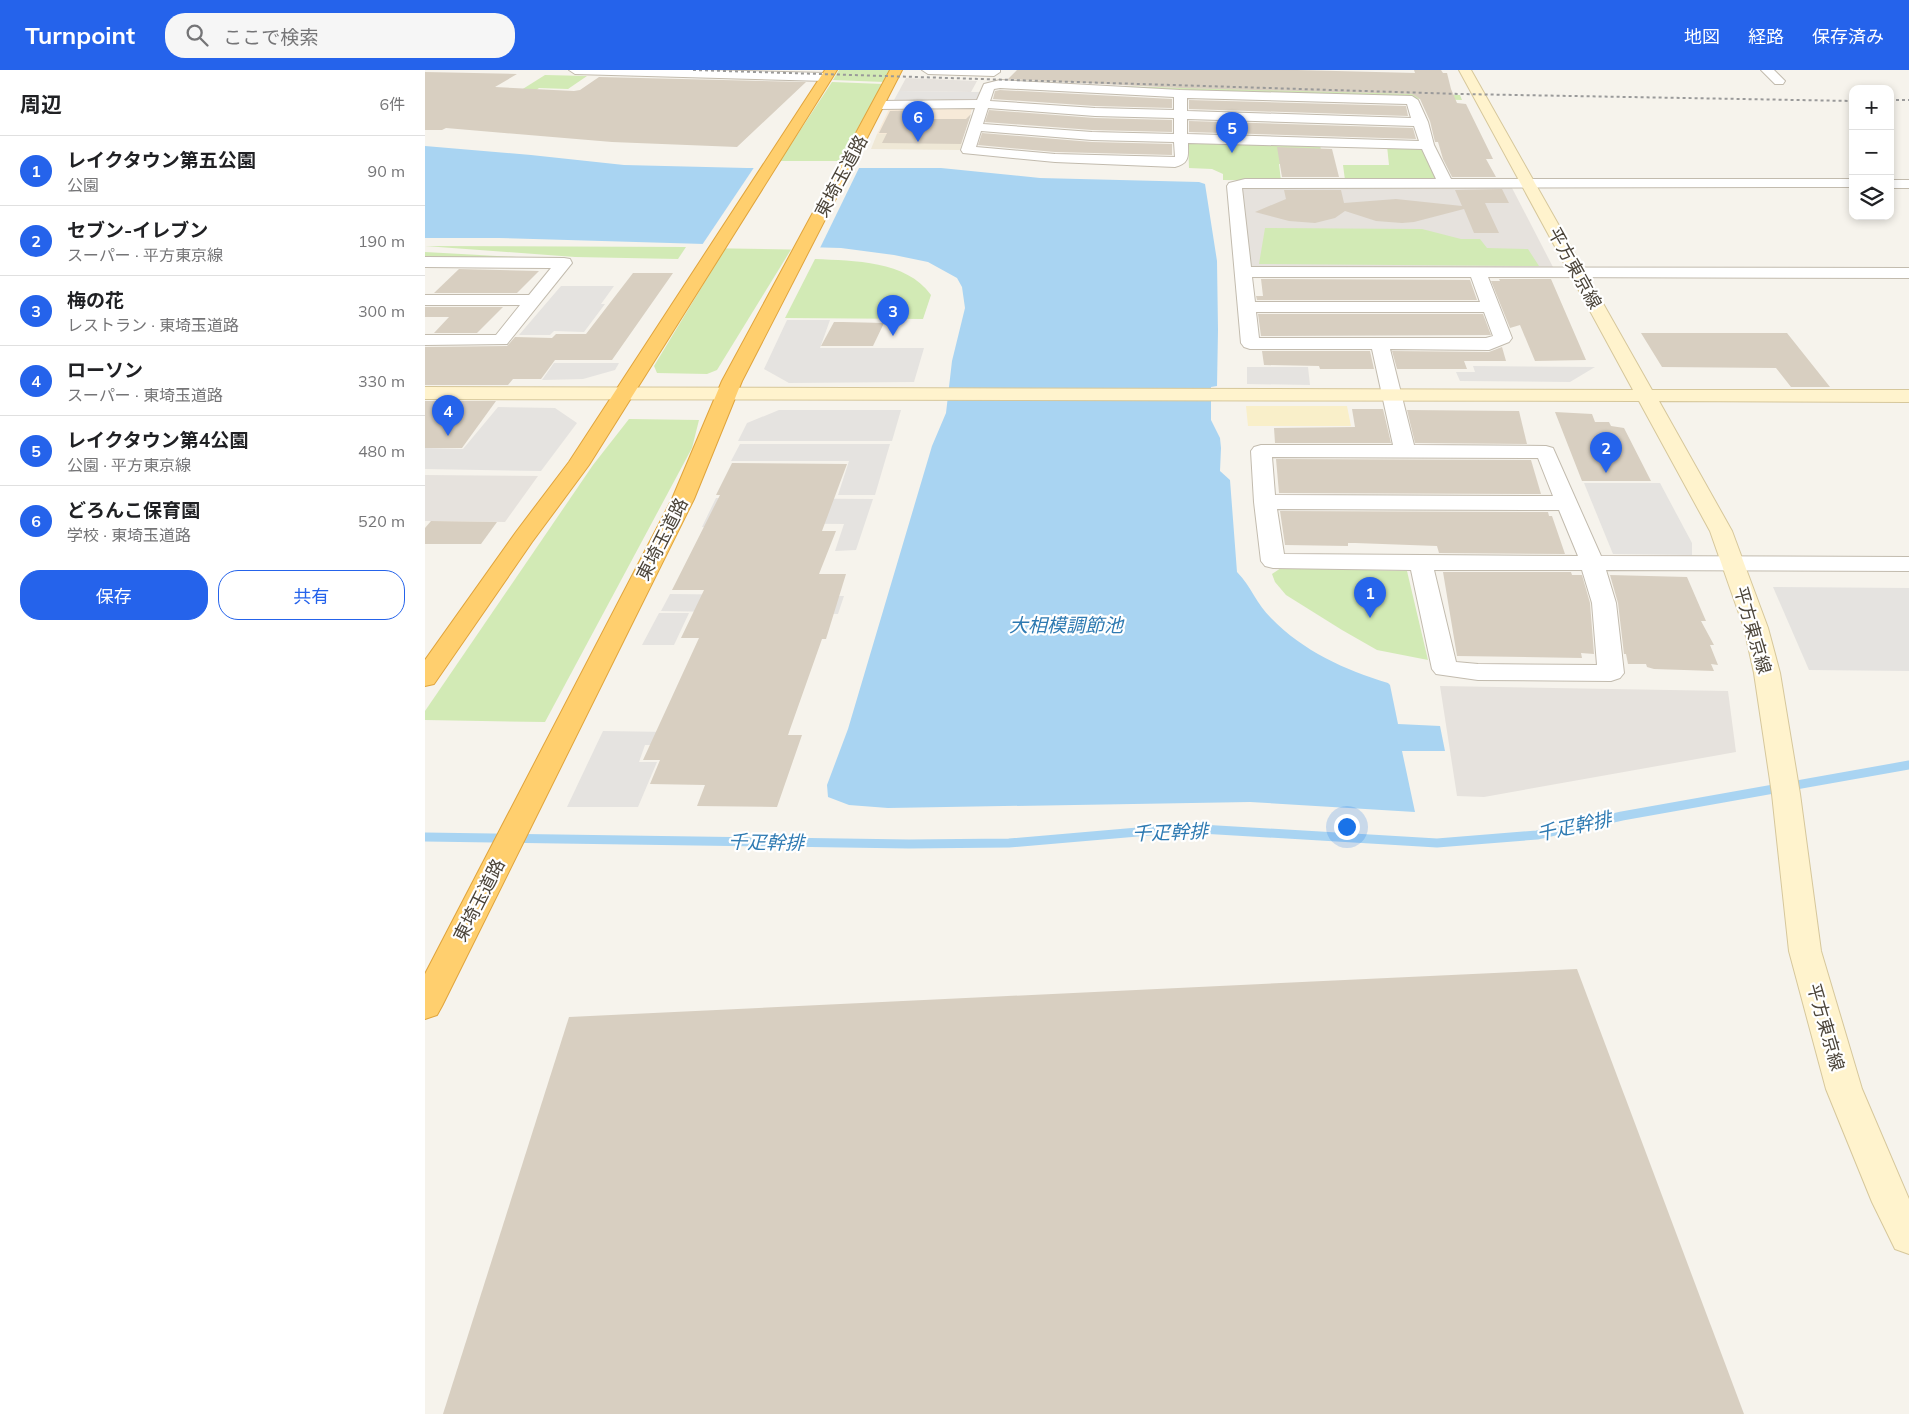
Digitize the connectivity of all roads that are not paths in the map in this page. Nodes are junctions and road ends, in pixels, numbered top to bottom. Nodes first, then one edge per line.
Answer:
1 (575, 70) edge
2 (896, 70) edge
3 (928, 70) edge
4 (995, 70) edge
5 (1465, 70) edge
6 (1767, 70) edge
7 (829, 74) edge
8 (1779, 80) dead end
9 (1180, 94) junction
10 (878, 104) junction
11 (982, 104) junction
12 (1182, 116) junction
13 (1421, 122) junction
14 (976, 127) junction
15 (1179, 137) junction
16 (1427, 145) junction
17 (1446, 183) junction
18 (1528, 183) junction
19 (1849, 184) edge
20 (1894, 184) edge
21 (1909, 184) edge
22 (425, 262) edge
23 (1243, 272) junction
24 (1477, 272) junction
25 (1578, 272) junction
26 (1909, 273) edge
27 (425, 300) edge
28 (533, 300) junction
29 (1246, 307) junction
30 (1489, 307) junction
31 (425, 340) edge
32 (1381, 344) junction
33 (425, 393) edge
34 (623, 394) junction
35 (727, 394) junction
36 (1391, 396) junction
37 (1645, 396) junction
38 (1909, 396) edge
39 (1405, 451) junction
40 (1265, 502) junction
41 (1567, 503) junction
42 (1421, 563) junction
43 (1592, 563) junction
44 (1733, 564) junction
45 (1909, 564) edge
46 (425, 678) edge
47 (425, 1006) edge
48 (1909, 1237) edge

1 - 7 street
2 - 10 highway, 東埼玉道路
3 - 4 street
5 - 18 main road, 平方東京線
6 - 8 street
7 - 34 highway
9 - 11 street
9 - 12 street
9 - 13 street
10 - 11 street
10 - 35 highway, 東埼玉道路
11 - 12 street
11 - 14 street
12 - 13 street
12 - 15 street
13 - 16 street
14 - 15 street
14 - 15 street
15 - 16 street
16 - 17 street
17 - 18 street
17 - 23 street
18 - 19 street
18 - 25 main road, 平方東京線
20 - 21 street
22 - 28 street
23 - 24 street
23 - 29 street
24 - 25 street
24 - 30 street
25 - 26 street
25 - 37 main road, 平方東京線
27 - 28 street
28 - 31 street
29 - 30 street
29 - 32 street
30 - 32 street
32 - 36 street
33 - 34 main road
34 - 35 main road
34 - 46 highway
35 - 36 main road
35 - 47 highway, 東埼玉道路
36 - 37 main road
36 - 39 street
37 - 38 main road
37 - 44 main road, 平方東京線
39 - 40 street
39 - 41 street
40 - 41 street
40 - 42 street
41 - 43 street
42 - 43 street
42 - 43 street
43 - 44 street
44 - 45 street
44 - 48 main road, 平方東京線

